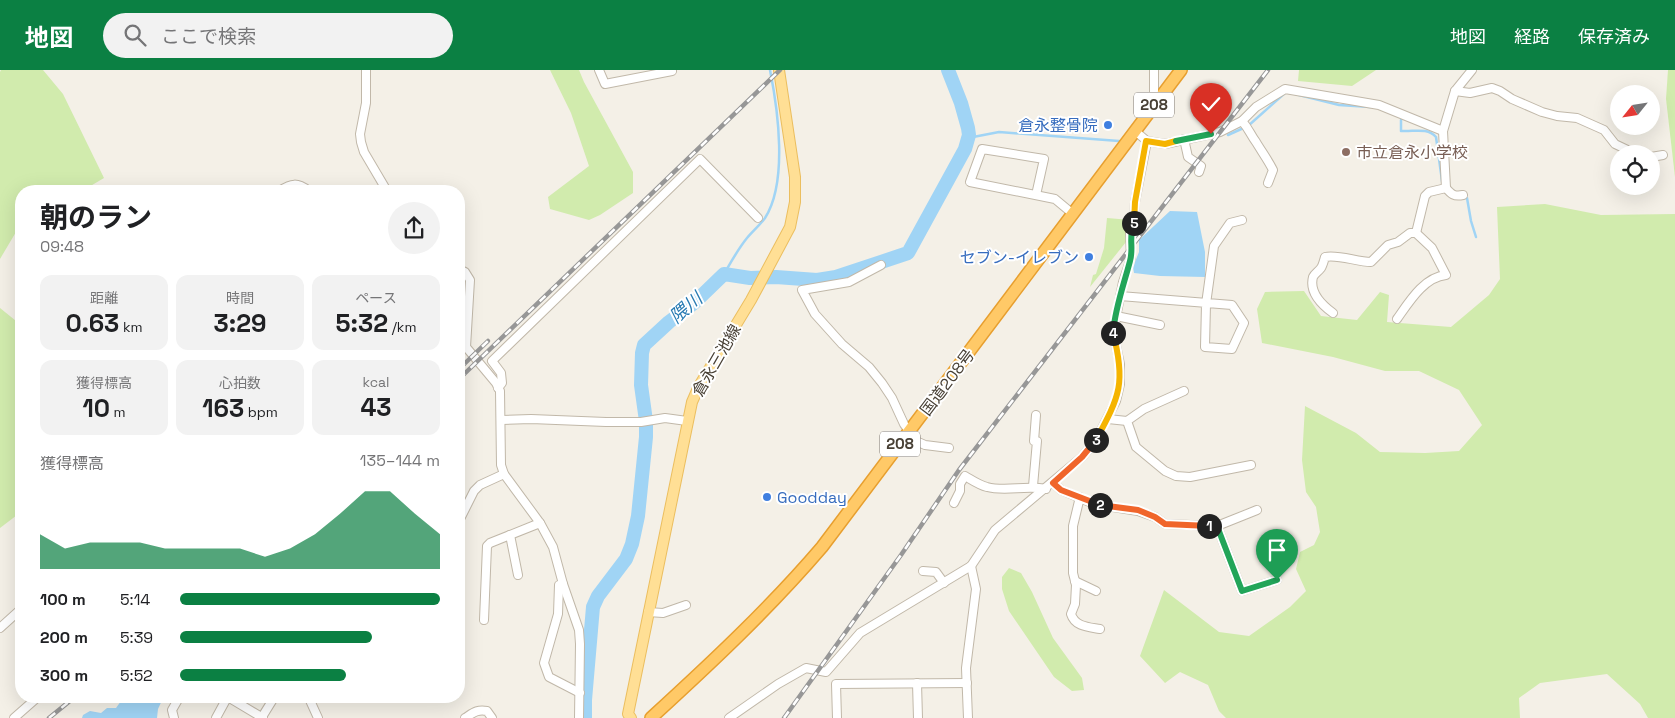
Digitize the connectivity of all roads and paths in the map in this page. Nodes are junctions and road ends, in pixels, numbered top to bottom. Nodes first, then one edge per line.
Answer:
1 (366, 70) edge
2 (599, 70) edge
3 (779, 70) edge
4 (1154, 70) edge
5 (1181, 70) edge
6 (1472, 70) edge
7 (672, 71) edge
8 (1455, 92) junction
9 (1154, 105) junction
10 (1242, 122) junction
11 (1135, 131) junction
12 (1443, 132) junction
13 (1184, 139) junction
14 (1146, 141) junction
15 (1617, 145) edge
16 (1663, 155) dead end
17 (1660, 156) edge
18 (1200, 172) dead end
19 (1268, 183) dead end
20 (383, 185) edge
21 (1446, 188) junction
22 (1036, 195) junction
23 (1463, 195) dead end
24 (1073, 214) junction
25 (758, 218) dead end
26 (1242, 220) dead end
27 (1416, 233) junction
28 (880, 265) dead end
29 (465, 273) edge
30 (1120, 296) junction
31 (1206, 304) junction
32 (1333, 313) dead end
33 (1116, 316) junction
34 (1397, 319) dead end
35 (1160, 325) dead end
36 (498, 388) junction
37 (1184, 391) dead end
38 (1036, 415) dead end
39 (1108, 419) junction
40 (500, 420) junction
41 (1127, 420) junction
42 (687, 421) junction
43 (909, 432) junction
44 (949, 448) dead end
45 (1251, 465) dead end
46 (504, 474) junction
47 (1053, 483) junction
48 (1033, 486) junction
49 (1046, 489) junction
50 (1080, 497) junction
51 (954, 503) dead end
52 (465, 509) edge
53 (1257, 510) dead end
54 (540, 523) junction
55 (1217, 526) junction
56 (510, 535) junction
57 (971, 566) junction
58 (923, 571) dead end
59 (518, 575) dead end
60 (1277, 580) dead end
61 (1075, 581) junction
62 (944, 582) junction
63 (563, 584) junction
64 (1096, 591) dead end
65 (686, 605) dead end
66 (648, 612) junction
67 (15, 614) edge
68 (484, 620) dead end
69 (0, 628) edge
70 (1100, 629) dead end
71 (916, 683) junction
72 (967, 683) junction
73 (580, 693) junction
74 (31, 703) edge
75 (176, 703) edge
76 (225, 703) edge
77 (238, 703) edge
78 (271, 703) edge
79 (311, 703) edge
80 (14, 718) edge
81 (174, 718) edge
82 (216, 718) edge
83 (262, 718) edge
84 (318, 718) edge
85 (465, 718) edge
86 (492, 718) edge
87 (579, 718) edge
88 (631, 718) edge
89 (651, 718) edge
90 (729, 718) edge
91 (837, 718) edge
92 (918, 718) edge
93 (968, 718) edge

1 - 20 street
2 - 7 street
3 - 42 main road, 倉永三池線
4 - 9 street
5 - 9 highway, 国道208号 / 208
6 - 8 street
8 - 12 street
8 - 15 street
9 - 11 highway, 国道208号 / 208
10 - 12 street
10 - 13 street
10 - 19 street
11 - 14 street
11 - 24 highway, 国道208号 / 208
12 - 21 street
13 - 14 street
13 - 18 street
14 - 30 street
16 - 17 street
21 - 23 street
21 - 27 street
22 - 22 street
22 - 24 street
24 - 43 highway, 国道208号 / 208
25 - 36 street
26 - 31 street
27 - 32 street
27 - 34 street
28 - 43 street
29 - 36 street
30 - 31 street
30 - 33 street
31 - 31 street
33 - 35 street
33 - 39 street
36 - 40 street
37 - 41 street
38 - 48 street
39 - 41 street
39 - 47 street
40 - 42 street
40 - 46 street
41 - 45 street
42 - 66 main road, 倉永三池線
43 - 44 street
43 - 89 highway, 国道208号 / 208
46 - 52 street
46 - 54 street
47 - 49 street
47 - 50 street
48 - 49 street
48 - 51 street
49 - 57 street
50 - 55 street
50 - 61 street
53 - 55 street
54 - 56 street
54 - 63 street
55 - 60 street
56 - 59 street
56 - 68 street
57 - 62 street
57 - 72 street
58 - 62 street
61 - 64 street
61 - 70 street
62 - 90 street
63 - 73 street
63 - 73 street
65 - 66 street
66 - 88 main road, 倉永三池線
67 - 69 street
71 - 72 street
71 - 91 street
71 - 92 street
72 - 93 street
73 - 87 street
74 - 80 street
75 - 81 street
76 - 82 street
77 - 83 street
78 - 83 street
79 - 84 street
85 - 86 street

